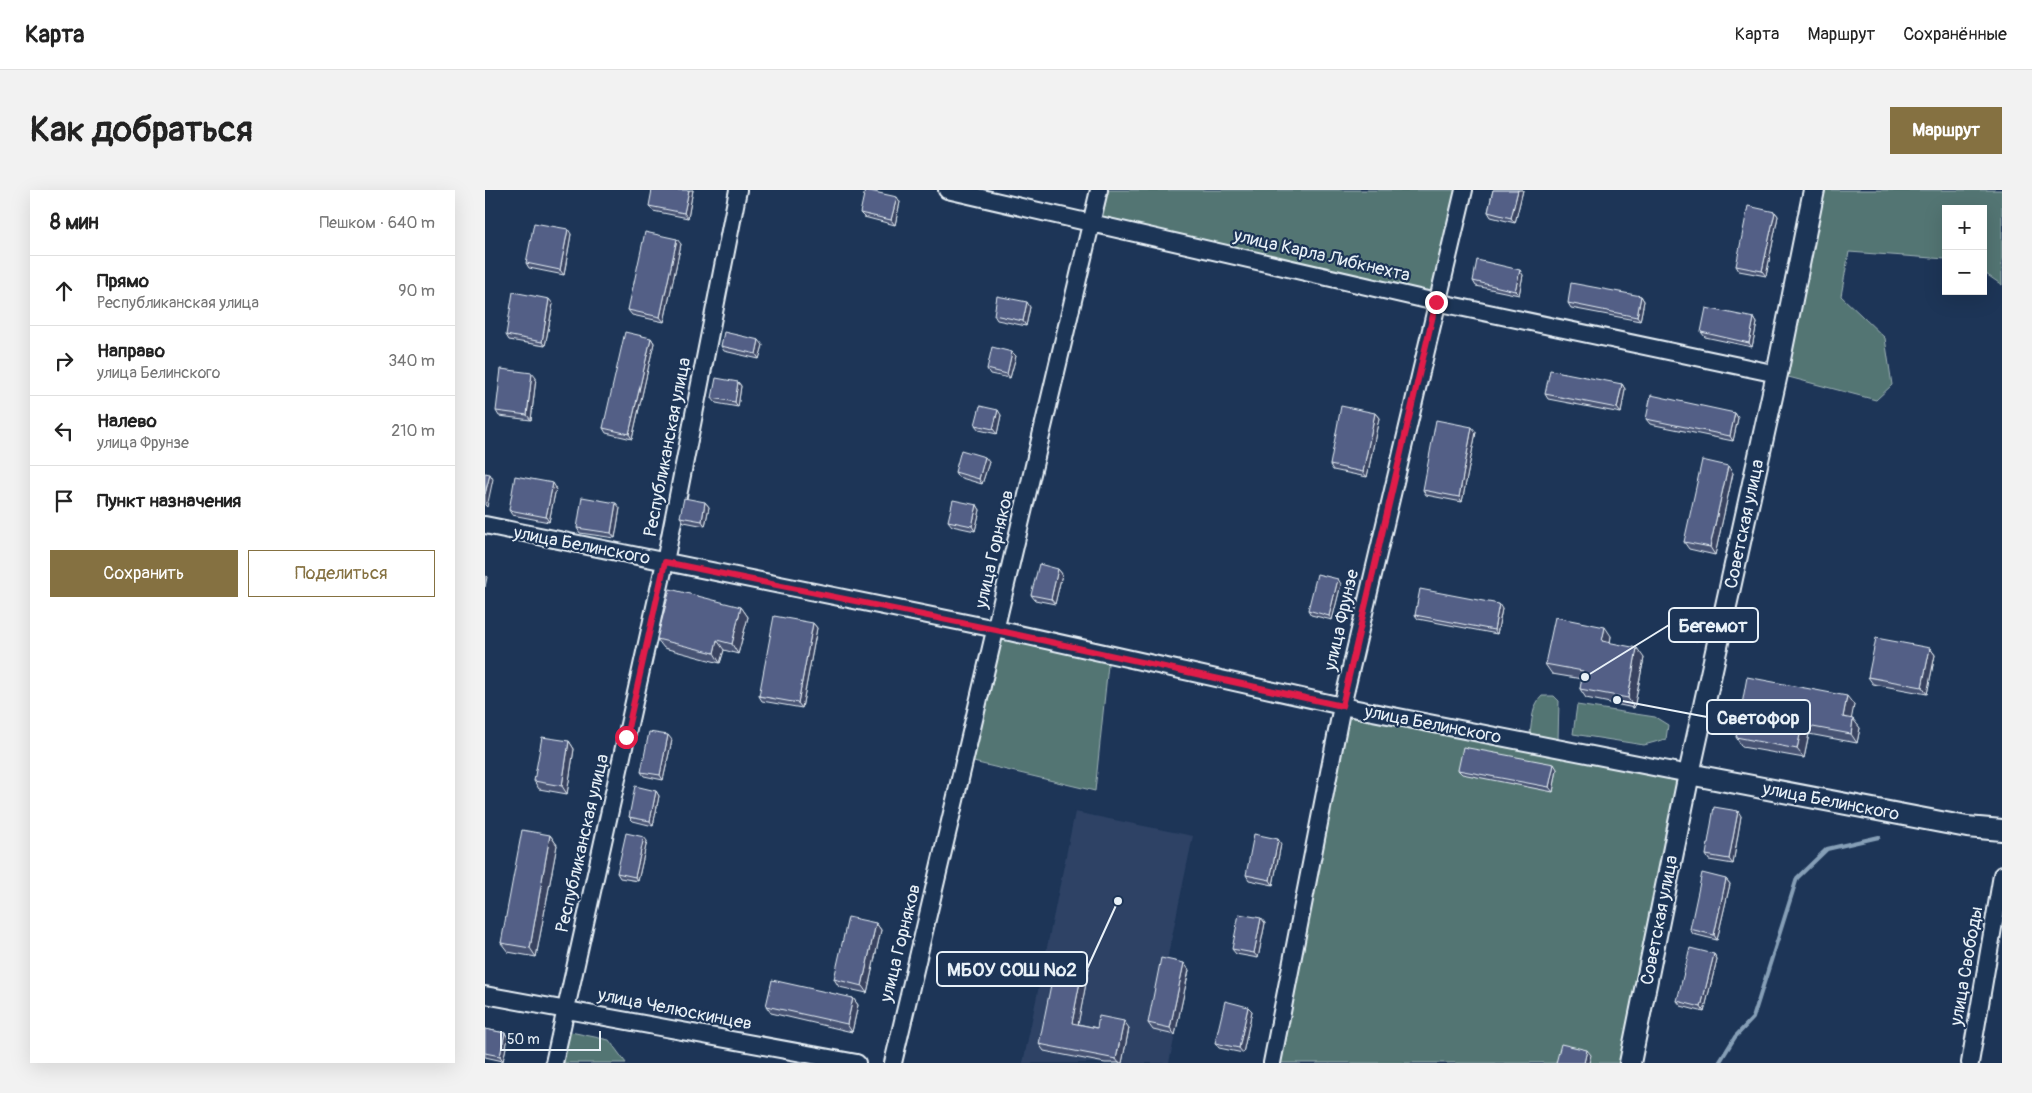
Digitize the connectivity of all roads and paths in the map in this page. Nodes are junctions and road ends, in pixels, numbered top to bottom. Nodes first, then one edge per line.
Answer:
1 (738, 190) edge
2 (947, 190) edge
3 (1099, 190) edge
4 (1464, 190) edge
5 (1814, 190) edge
6 (1091, 224) junction
7 (1436, 302) junction
8 (1777, 374) junction
9 (485, 525) edge
10 (665, 562) junction
11 (996, 630) junction
12 (1342, 706) junction
13 (1689, 774) junction
14 (2002, 830) edge
15 (2002, 875) edge
16 (485, 995) edge
17 (566, 1009) junction
18 (554, 1063) edge
19 (857, 1063) edge
20 (893, 1063) edge
21 (1272, 1063) edge
22 (1630, 1063) edge
23 (1970, 1063) edge

1 - 10 street, Республиканская улица
2 - 6 street, улица Карла Либкнехта
3 - 6 street, улица Горняков
4 - 7 street, улица Фрунзе
5 - 8 street, Советская улица
6 - 7 street, улица Карла Либкнехта
6 - 11 street, улица Горняков
7 - 8 street, улица Карла Либкнехта
7 - 12 street, улица Фрунзе
8 - 13 street, Советская улица
9 - 10 street, улица Белинского
10 - 11 street, улица Белинского
10 - 17 street, Республиканская улица
11 - 12 street, улица Белинского
11 - 20 street, улица Горняков
12 - 13 street, улица Белинского
12 - 21 street, улица Фрунзе
13 - 14 street, улица Белинского
13 - 22 street, Советская улица
15 - 23 street, улица Свободы
16 - 17 street, улица Челюскинцев
17 - 18 street, Республиканская улица
17 - 19 street, улица Челюскинцев

